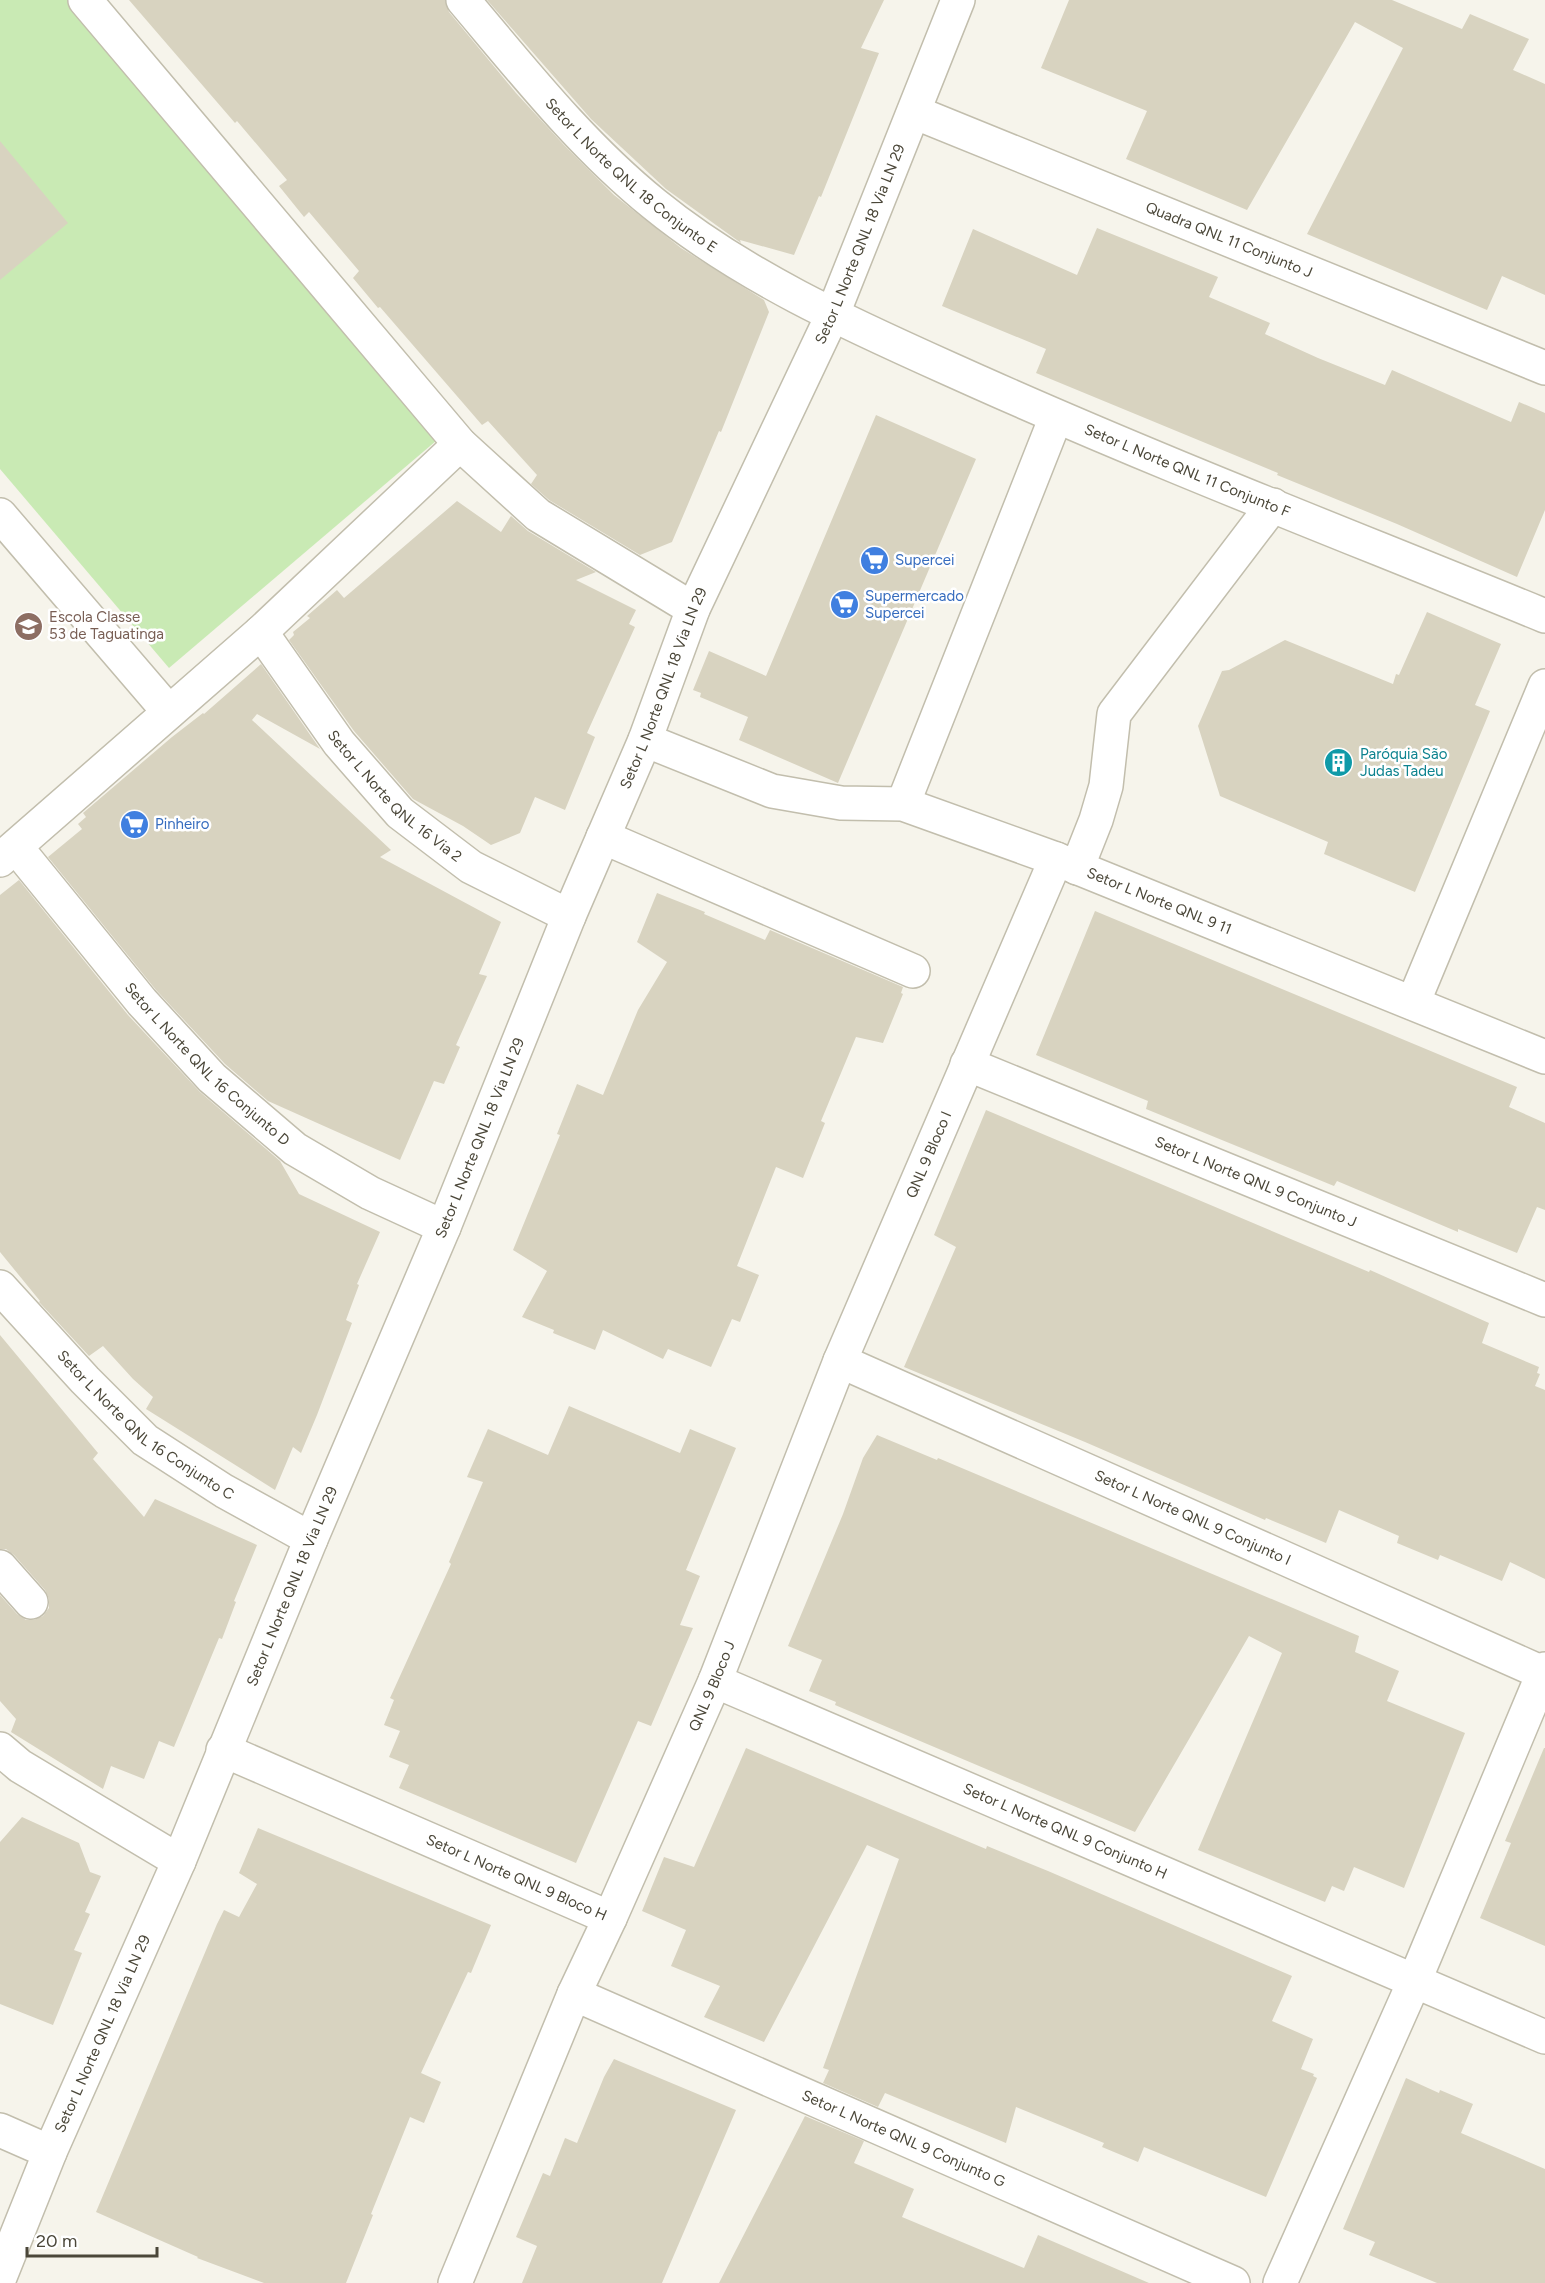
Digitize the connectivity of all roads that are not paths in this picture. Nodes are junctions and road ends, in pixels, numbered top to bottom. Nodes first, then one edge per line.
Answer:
1 (85, 0) edge
2 (463, 0) edge
3 (958, 0) edge
4 (914, 112) junction
5 (831, 316) junction
6 (1545, 368) edge
7 (1056, 417) junction
8 (460, 444) junction
9 (1273, 505) junction
10 (0, 515) edge
11 (693, 609) junction
12 (1545, 616) edge
13 (261, 632) junction
14 (1545, 686) edge
15 (169, 712) junction
16 (645, 740) junction
17 (903, 804) junction
18 (603, 837) junction
19 (8, 854) edge
20 (1066, 863) junction
21 (569, 916) junction
22 (913, 971) dead end
23 (1413, 1003) junction
24 (1545, 1057) edge
25 (967, 1064) junction
26 (444, 1227) junction
27 (0, 1287) edge
28 (1545, 1300) edge
29 (840, 1361) junction
30 (804, 1452) joint
31 (311, 1539) junction
32 (0, 1567) edge
33 (31, 1602) dead end
34 (1544, 1672) edge
35 (715, 1681) junction
36 (0, 1749) edge
37 (222, 1750) junction
38 (179, 1861) junction
39 (610, 1918) junction
40 (1414, 1982) junction
41 (574, 1994) junction
42 (1545, 2037) edge
43 (0, 2130) edge
44 (50, 2152) junction
45 (0, 2277) edge
46 (455, 2283) edge
47 (1233, 2283) edge
48 (1280, 2283) edge

1 - 8 street
2 - 5 street, Setor L Norte QNL 18 Conjunto E
3 - 4 street, Setor L Norte QNL 18 Via LN 29
4 - 5 street, Setor L Norte QNL 18 Via LN 29
4 - 6 street, Quadra QNL 11 Conjunto J
5 - 7 street, Setor L Norte QNL 11 Conjunto F
5 - 11 street, Setor L Norte QNL 18 Via LN 29
7 - 9 street, Setor L Norte QNL 11 Conjunto F
7 - 17 street
8 - 11 street
8 - 13 street
9 - 12 street, Setor L Norte QNL 11 Conjunto F
9 - 20 street, QNL 9 Bloco I
10 - 15 street
11 - 16 street, Setor L Norte QNL 18 Via LN 29
13 - 15 street
13 - 21 street, Setor L Norte QNL 16 Via 2
14 - 23 street
15 - 19 street
16 - 17 street, Setor L Norte QNL 9 11
16 - 18 street, Setor L Norte QNL 18 Via LN 29
17 - 20 street, Setor L Norte QNL 9 11
18 - 21 street, Setor L Norte QNL 18 Via LN 29
18 - 22 street
19 - 26 street, Setor L Norte QNL 16 Conjunto D
20 - 23 street, Setor L Norte QNL 9 11
20 - 25 street, QNL 9 Bloco I
21 - 26 street, Setor L Norte QNL 18 Via LN 29
23 - 24 street, Setor L Norte QNL 9 11
25 - 28 street, Setor L Norte QNL 9 Conjunto J
25 - 29 street, QNL 9 Bloco I
26 - 31 street, Setor L Norte QNL 18 Via LN 29
27 - 31 street, Setor L Norte QNL 16 Conjunto C
29 - 30 street, QNL 9 Bloco I
29 - 34 street, Setor L Norte QNL 9 Conjunto I
30 - 35 street, QNL 9 Bloco J
31 - 37 street, Setor L Norte QNL 18 Via LN 29
32 - 33 street
34 - 40 street
35 - 39 street, QNL 9 Bloco J
35 - 40 street, Setor L Norte QNL 9 Conjunto H
36 - 38 street
37 - 38 street, Setor L Norte QNL 18 Via LN 29
37 - 39 street, Setor L Norte QNL 9 Bloco H
38 - 44 street, Setor L Norte QNL 18 Via LN 29
39 - 41 street, Setor L Norte QNL 9 Bloco H
40 - 42 street, Setor L Norte QNL 9 Conjunto H
40 - 48 street
41 - 46 street, Setor L Norte QNL 9 Bloco H
41 - 47 street, Setor L Norte QNL 9 Conjunto G
43 - 44 street
44 - 45 street, Setor L Norte QNL 18 Via LN 29

